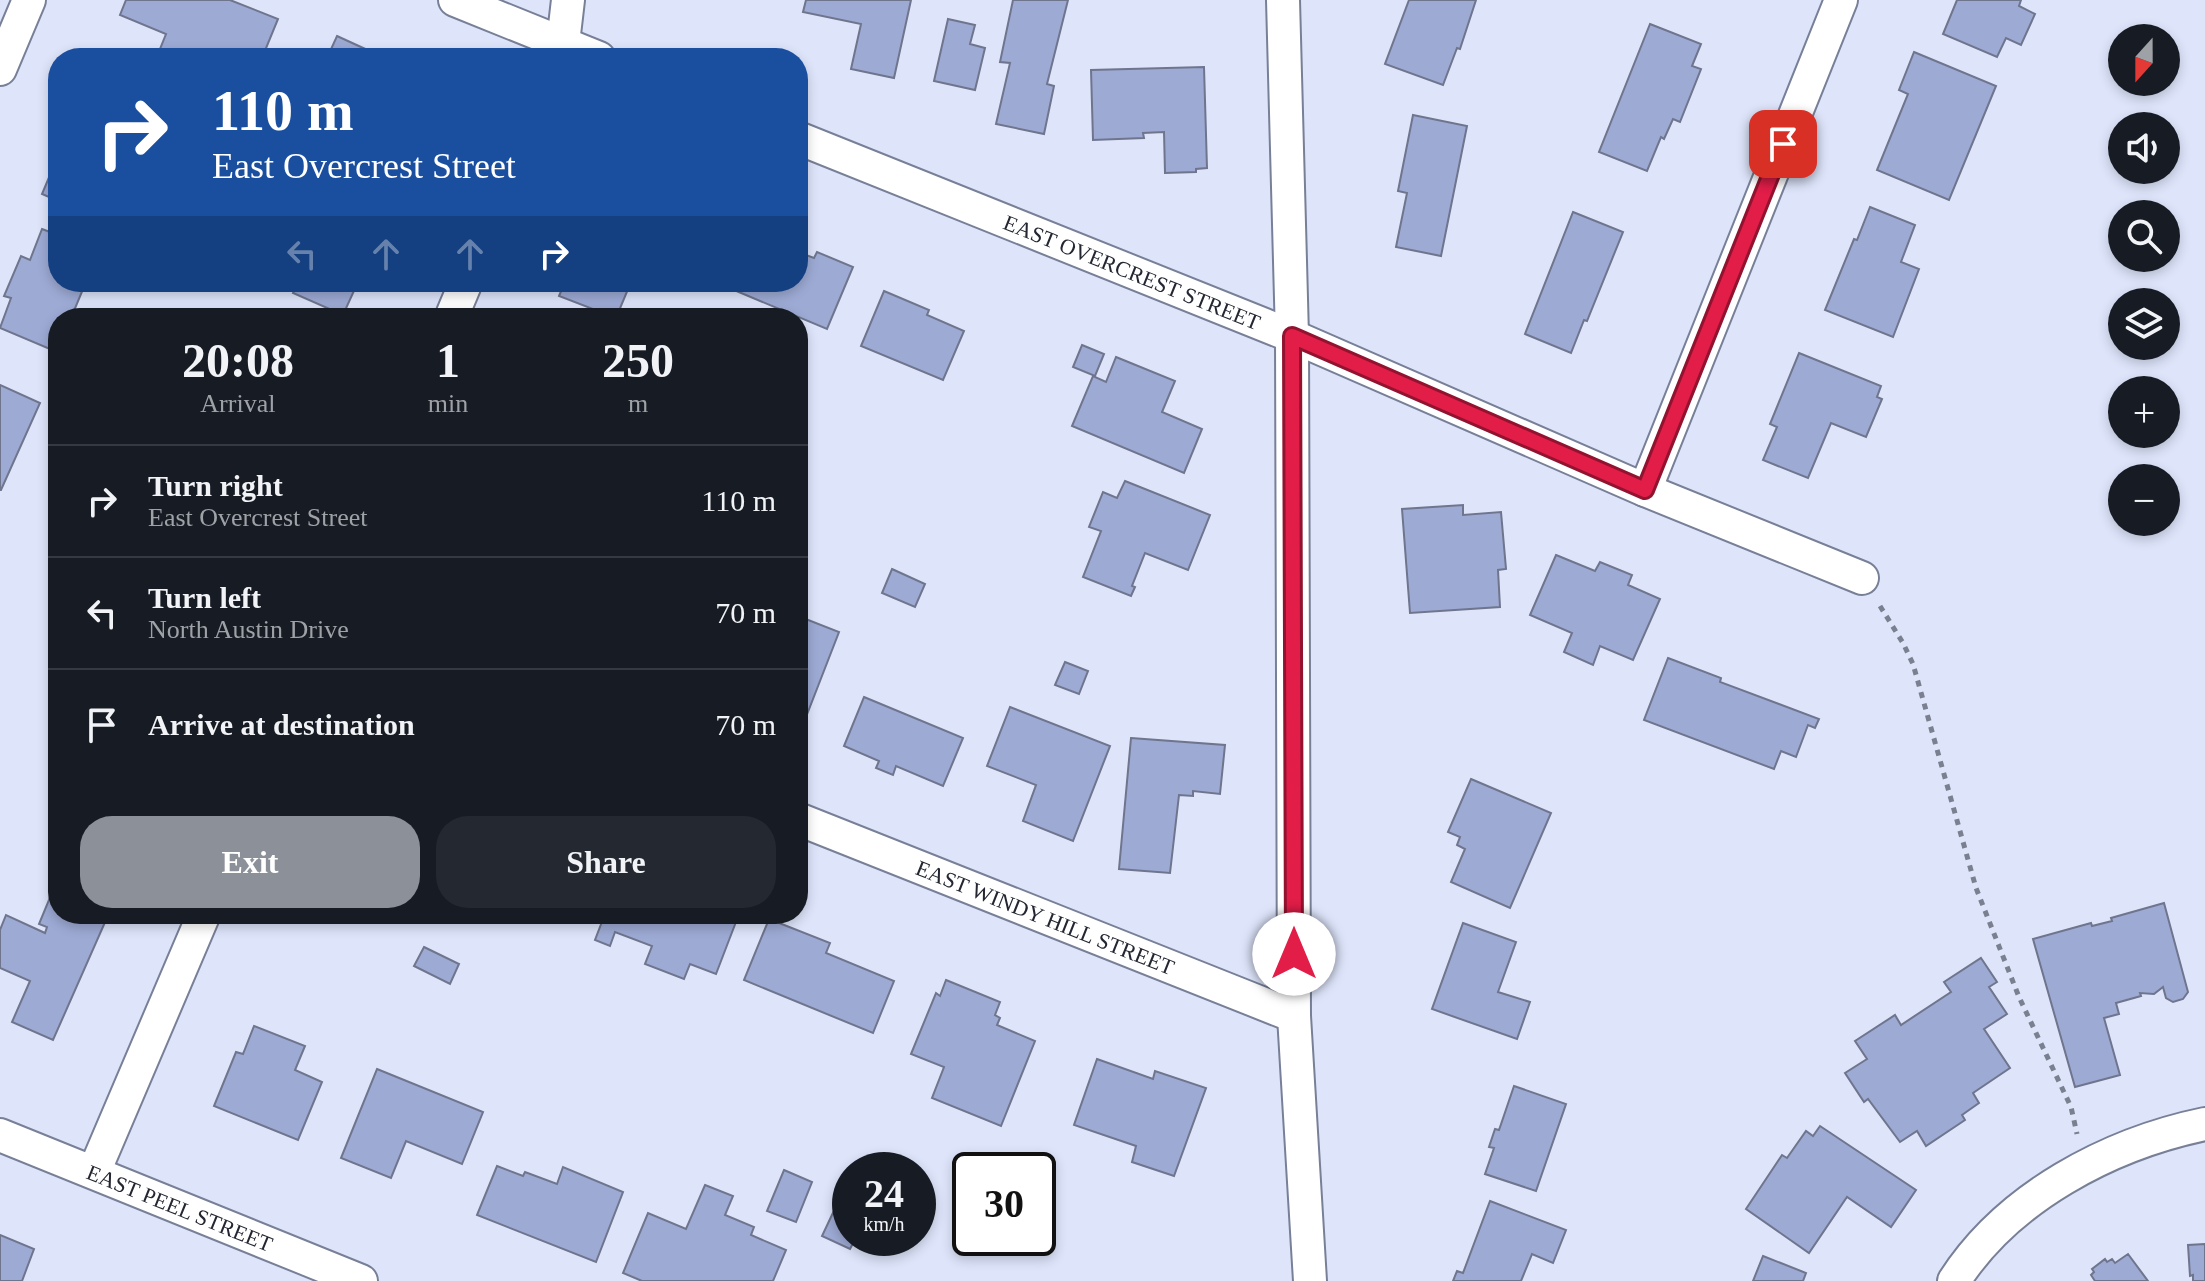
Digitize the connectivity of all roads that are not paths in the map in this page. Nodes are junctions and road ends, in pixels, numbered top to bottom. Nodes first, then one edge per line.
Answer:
1 (29, 0) edge
2 (455, 0) edge
3 (568, 0) edge
4 (1283, 0) edge
5 (1841, 0) edge
6 (554, 48) edge
7 (560, 48) edge
8 (0, 69) edge
9 (808, 142) edge
10 (1292, 336) junction
11 (1645, 490) junction
12 (1862, 578) road end
13 (808, 823) edge
14 (200, 924) edge
15 (1294, 1016) junction
16 (2205, 1124) edge
17 (0, 1135) edge
18 (94, 1172) junction
19 (361, 1281) edge
20 (1310, 1281) edge
21 (1954, 1281) edge

1 - 8 street
2 - 6 street
3 - 7 street
4 - 10 street
5 - 11 street
9 - 10 street, EAST OVERCREST STREET
10 - 11 street, EAST OVERCREST STREET
10 - 15 street
11 - 12 street, EAST OVERCREST STREET
13 - 15 street, EAST WINDY HILL STREET
14 - 18 street
15 - 20 street
16 - 21 street
17 - 18 street, EAST PEEL STREET
18 - 19 street, EAST PEEL STREET

